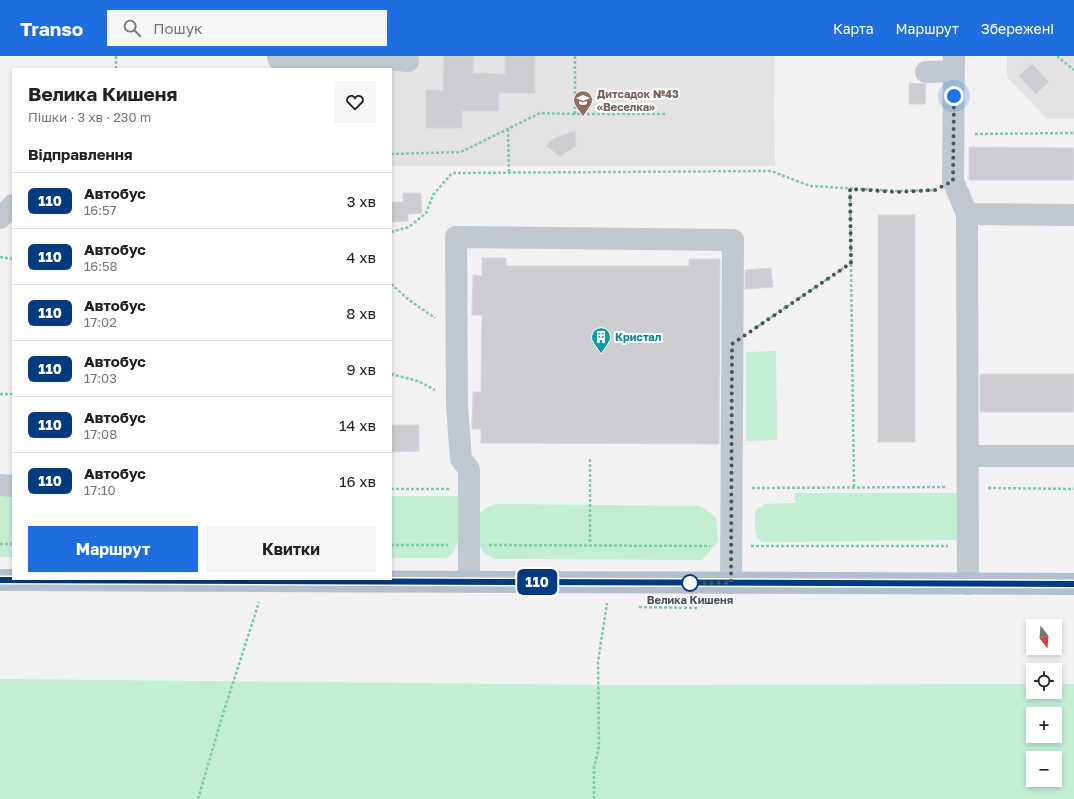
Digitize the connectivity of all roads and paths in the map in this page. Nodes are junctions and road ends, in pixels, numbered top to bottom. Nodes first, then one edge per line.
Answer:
1 (116, 56) edge
2 (278, 56) edge
3 (575, 56) edge
4 (1057, 56) edge
5 (400, 59) edge
6 (954, 63) edge
7 (116, 68) edge
8 (1074, 70) edge
9 (926, 72) dead end
10 (576, 114) junction
11 (666, 114) dead end
12 (508, 129) junction
13 (1074, 133) edge
14 (953, 134) junction
15 (392, 154) edge
16 (509, 173) junction
17 (953, 181) junction
18 (850, 189) junction
19 (12, 206) edge
20 (967, 214) junction
21 (1074, 215) edge
22 (0, 218) edge
23 (392, 232) edge
24 (0, 258) edge
25 (12, 259) edge
26 (851, 263) junction
27 (392, 285) edge
28 (456, 334) junction
29 (732, 344) junction
30 (392, 374) edge
31 (0, 394) edge
32 (12, 394) edge
33 (457, 406) junction
34 (968, 456) junction
35 (1074, 456) edge
36 (590, 459) dead end
37 (470, 479) junction
38 (0, 485) edge
39 (12, 486) edge
40 (732, 488) junction
41 (854, 488) junction
42 (968, 488) junction
43 (392, 489) edge
44 (1074, 489) edge
45 (0, 544) edge
46 (12, 544) edge
47 (392, 545) edge
48 (469, 545) junction
49 (590, 545) junction
50 (731, 546) junction
51 (968, 546) junction
52 (0, 580) edge
53 (378, 580) edge
54 (266, 581) junction
55 (468, 582) junction
56 (610, 582) junction
57 (731, 583) junction
58 (968, 584) junction
59 (1074, 584) edge
60 (639, 607) dead end
61 (699, 608) dead end
62 (198, 799) edge
63 (594, 799) edge

1 - 7 path
2 - 5 lane
3 - 10 path
4 - 8 path
6 - 9 lane
6 - 14 lane
10 - 11 path
10 - 12 path
12 - 15 path
12 - 16 path
13 - 14 path
14 - 17 lane
16 - 18 path
16 - 23 path
17 - 18 path
17 - 20 lane
18 - 26 path
19 - 22 lane
20 - 21 lane
20 - 34 lane
24 - 25 path
26 - 29 path
26 - 41 path
27 - 28 path
28 - 29 lane
28 - 33 lane
29 - 40 lane
30 - 33 path
31 - 32 path
33 - 37 lane
34 - 35 lane
34 - 42 lane
36 - 49 path
37 - 43 path
37 - 48 lane
38 - 39 lane
40 - 41 path
40 - 50 lane
41 - 42 path
42 - 44 path
42 - 51 lane
45 - 46 path
47 - 48 path
48 - 49 path
48 - 55 lane
49 - 50 path
50 - 51 path
50 - 57 lane
51 - 58 lane
52 - 54 main road
53 - 54 main road
53 - 55 main road
54 - 62 path
55 - 56 main road
56 - 57 main road
56 - 63 path
57 - 58 main road
58 - 59 main road
60 - 61 path

